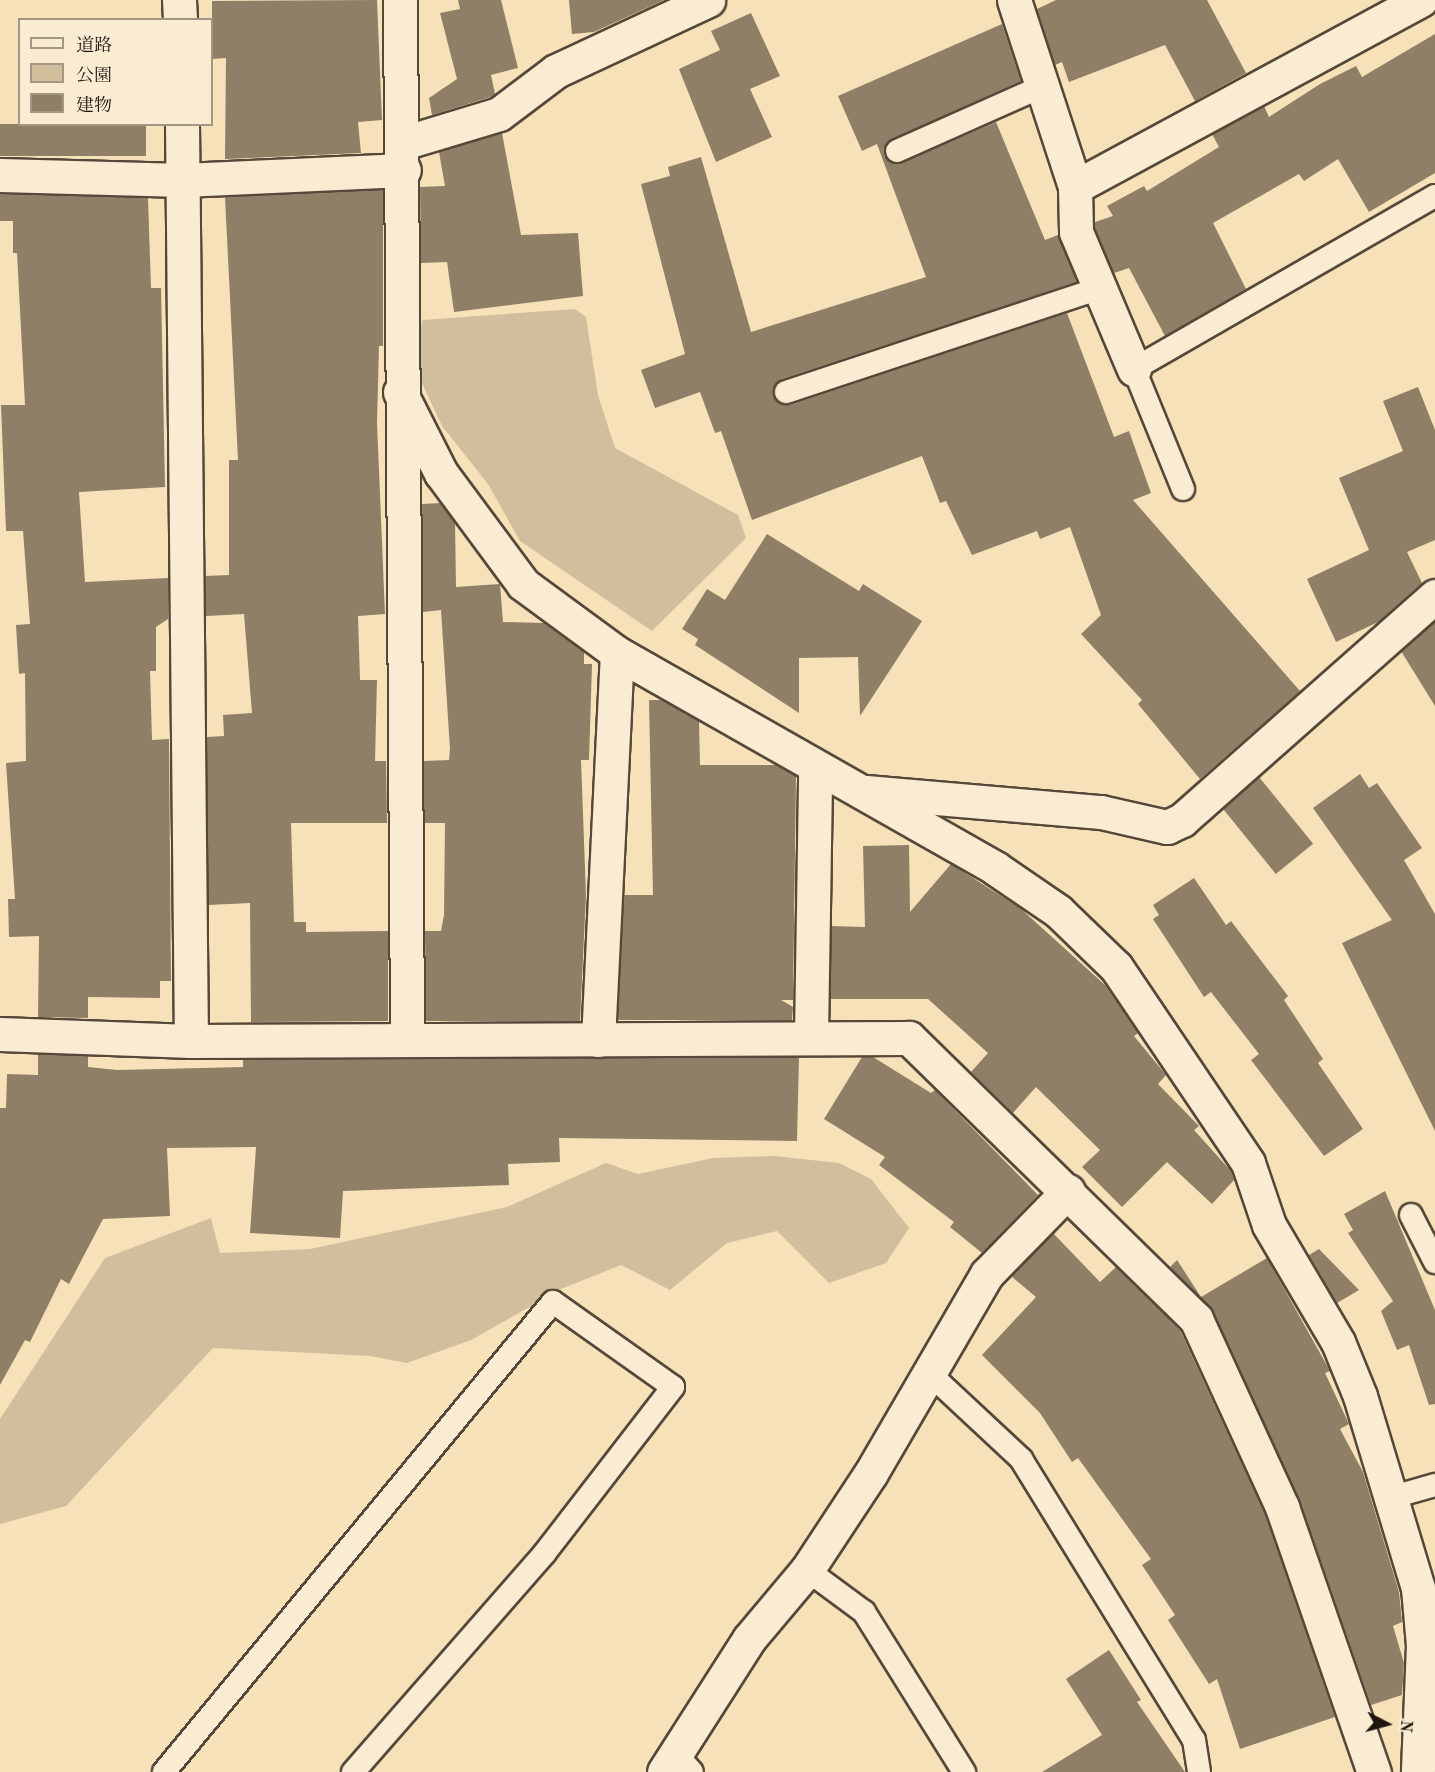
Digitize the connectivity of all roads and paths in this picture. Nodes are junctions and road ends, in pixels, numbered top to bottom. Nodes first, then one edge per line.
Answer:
1 (179, 0) edge
2 (400, 0) edge
3 (708, 0) edge
4 (1014, 0) edge
5 (1421, 0) edge
6 (180, 18) edge
7 (1041, 87) junction
8 (182, 126) edge
9 (897, 151) dead end
10 (404, 156) junction
11 (0, 175) edge
12 (183, 180) junction
13 (1075, 187) junction
14 (1435, 196) edge
15 (1100, 288) junction
16 (1134, 369) junction
17 (400, 392) junction
18 (786, 392) dead end
19 (1183, 489) dead end
20 (1435, 596) edge
21 (617, 653) junction
22 (815, 770) junction
23 (856, 791) junction
24 (0, 1034) edge
25 (811, 1036) junction
26 (407, 1040) junction
27 (598, 1040) junction
28 (191, 1041) junction
29 (1068, 1191) junction
30 (1411, 1215) dead end
31 (1435, 1262) edge
32 (930, 1374) junction
33 (1435, 1485) edge
34 (1393, 1497) junction
35 (807, 1570) junction
36 (677, 1766) edge
37 (170, 1770) edge
38 (352, 1772) edge
39 (964, 1772) edge
40 (1199, 1772) edge
41 (1374, 1772) edge
42 (1418, 1772) edge

1 - 6 street
2 - 10 street
3 - 10 street
4 - 7 street
5 - 13 street
7 - 9 lane
7 - 13 street
8 - 12 street
10 - 12 street
10 - 17 street
11 - 12 street
12 - 28 street
13 - 15 street
14 - 16 lane
15 - 16 street
15 - 18 lane
16 - 19 lane
17 - 21 street
17 - 26 street
20 - 23 street
21 - 22 street
21 - 27 street
22 - 23 street
22 - 25 street
23 - 34 street
24 - 28 street
25 - 27 street
25 - 29 street
26 - 27 street
26 - 28 street
29 - 32 street
29 - 41 street
30 - 31 lane
32 - 35 street
32 - 40 lane
33 - 34 lane
34 - 42 street
35 - 36 street
35 - 39 lane
37 - 38 lane

